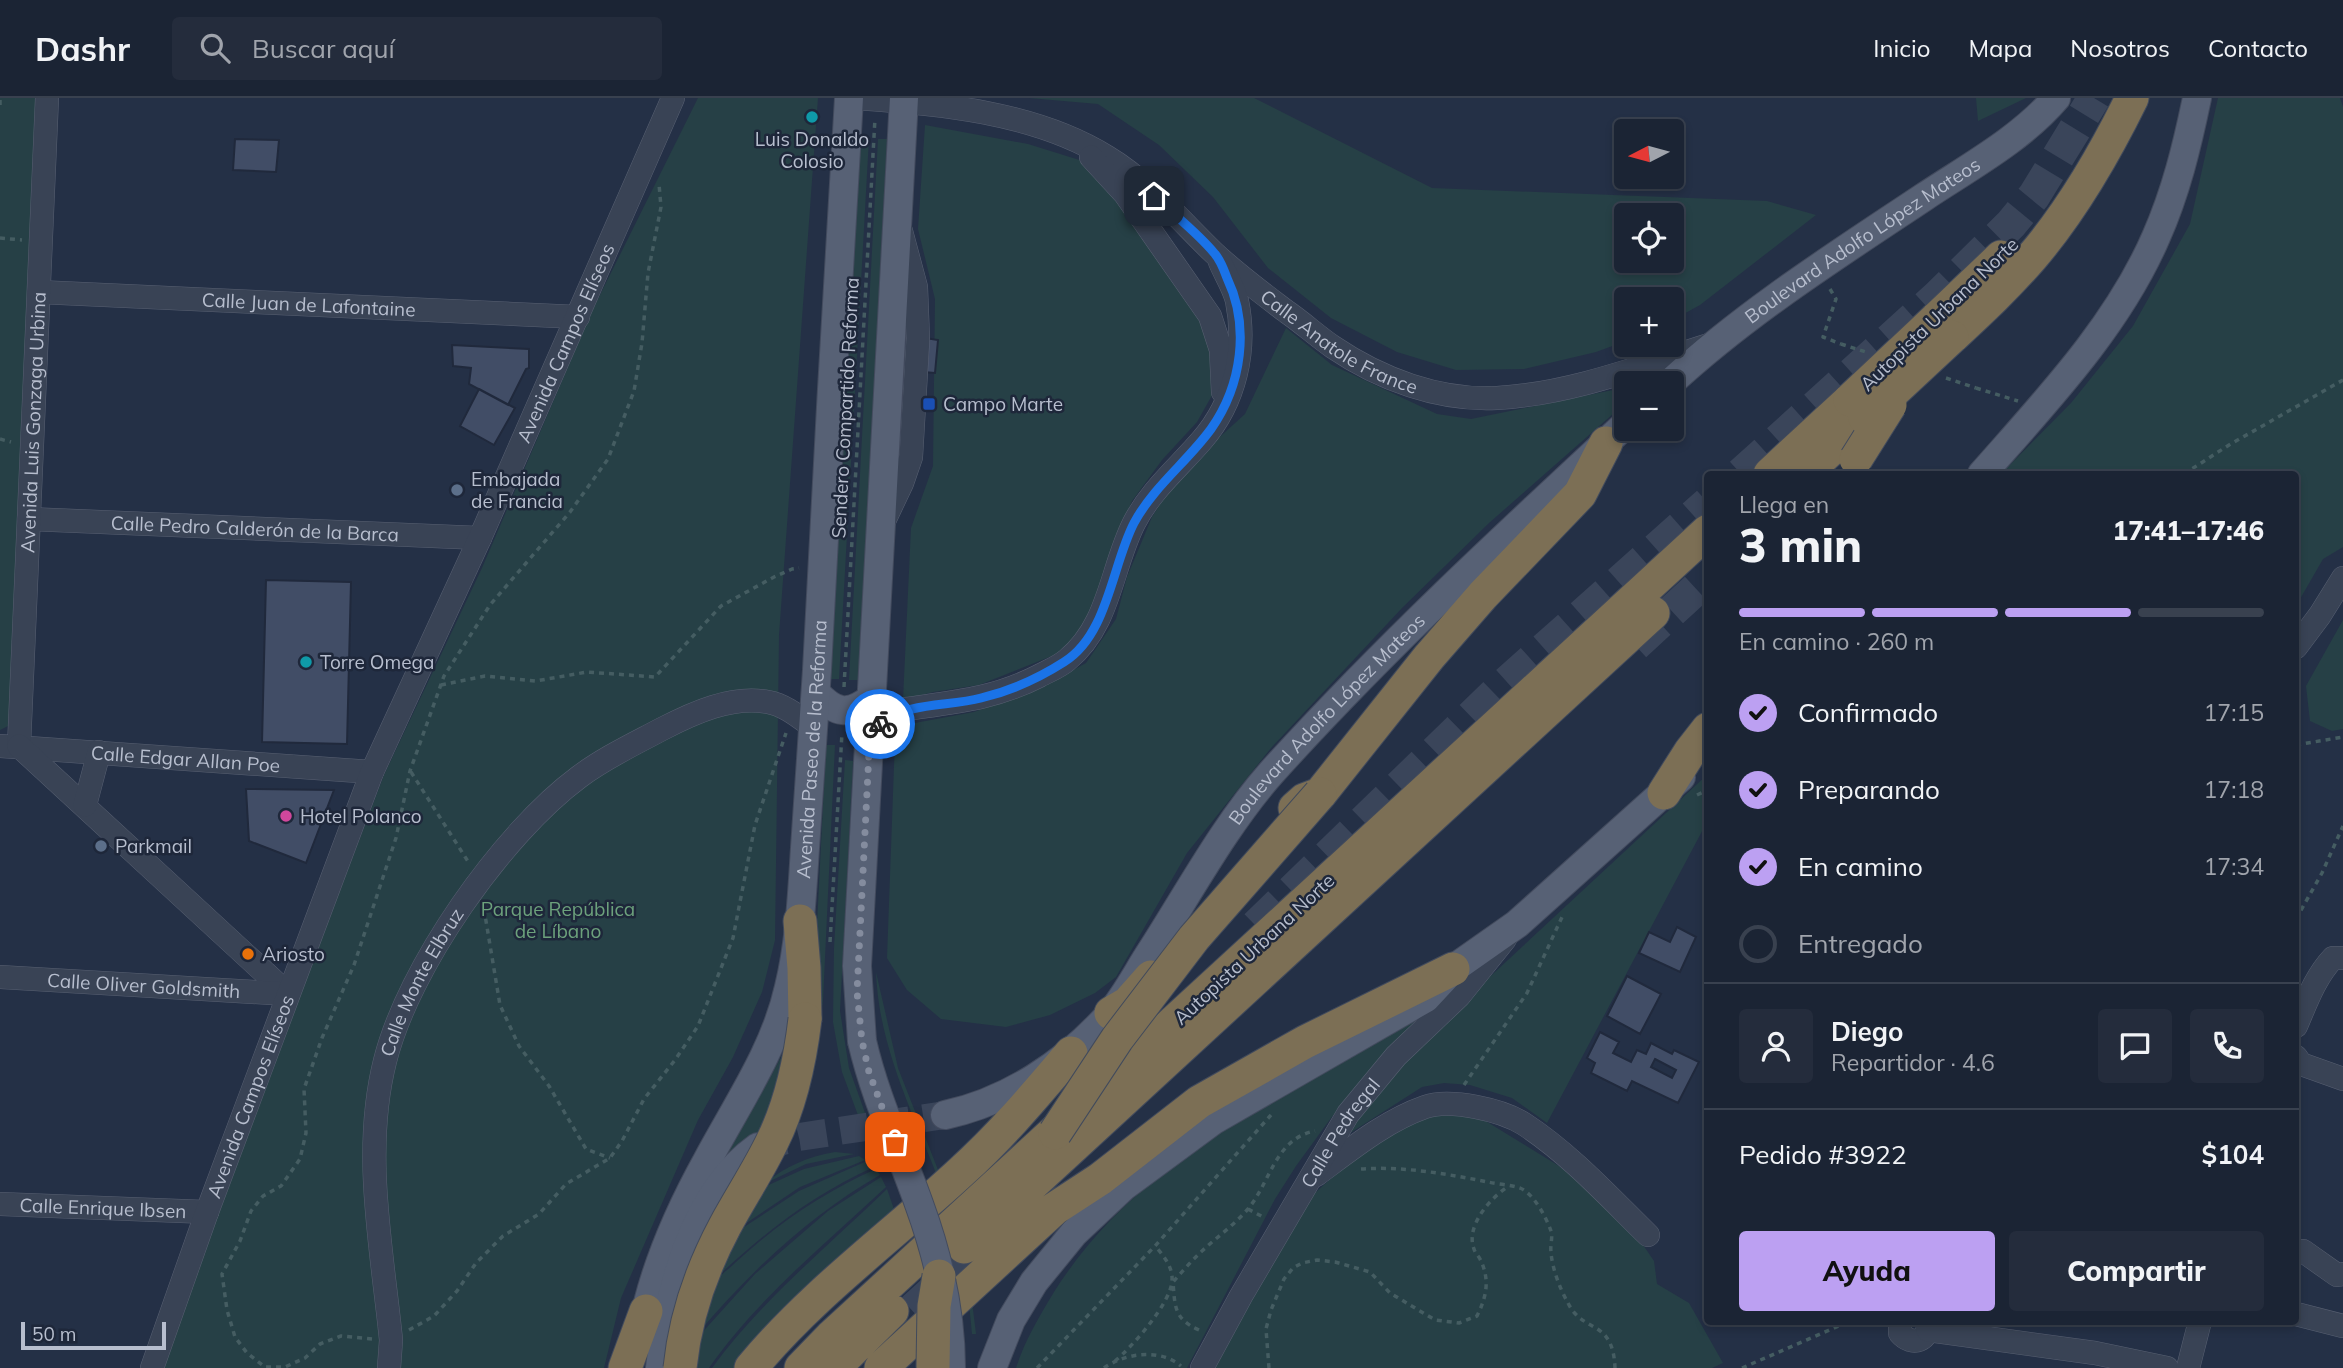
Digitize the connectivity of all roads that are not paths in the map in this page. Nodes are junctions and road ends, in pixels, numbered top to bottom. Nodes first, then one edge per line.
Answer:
1 (47, 98) edge
2 (673, 98) edge
3 (851, 98) edge
4 (2056, 98) edge
5 (2106, 98) edge
6 (2132, 98) edge
7 (2179, 98) edge
8 (2197, 98) edge
9 (904, 99) edge
10 (1073, 140) junction
11 (2187, 146) junction
12 (1217, 256) junction
13 (39, 292) junction
14 (578, 317) junction
15 (1712, 344) junction
16 (1683, 371) edge
17 (1905, 381) junction
18 (1219, 417) junction
19 (1614, 436) edge
20 (1614, 437) edge
21 (2004, 449) junction
22 (1773, 471) edge
23 (1807, 471) edge
24 (1851, 471) edge
25 (1972, 471) edge
26 (1985, 471) edge
27 (29, 519) junction
28 (1704, 535) edge
29 (480, 538) junction
30 (1704, 566) edge
31 (2343, 578) edge
32 (2299, 643) edge
33 (816, 692) junction
34 (872, 698) junction
35 (803, 720) junction
36 (870, 732) junction
37 (1704, 734) edge
38 (9, 746) edge
39 (99, 752) junction
40 (1704, 755) edge
41 (372, 772) junction
42 (1664, 793) junction
43 (1320, 794) junction
44 (85, 805) junction
45 (1243, 865) junction
46 (1218, 910) junction
47 (800, 921) joint
48 (1517, 924) junction
49 (2343, 958) edge
50 (1453, 969) junction
51 (0, 976) edge
52 (288, 994) junction
53 (1111, 1013) junction
54 (2299, 1019) edge
55 (791, 1024) junction
56 (1071, 1053) junction
57 (2299, 1061) edge
58 (2343, 1079) edge
59 (945, 1115) tunnel mouth
60 (1055, 1133) junction
61 (758, 1147) tunnel mouth
62 (1315, 1176) junction
63 (1100, 1179) junction
64 (0, 1204) edge
65 (207, 1212) junction
66 (1648, 1234) dead end
67 (2303, 1251) dead end
68 (2343, 1274) edge
69 (939, 1276) junction
70 (657, 1309) junction
71 (2299, 1315) edge
72 (1900, 1325) edge
73 (1928, 1325) edge
74 (2199, 1325) edge
75 (2343, 1326) edge
76 (2094, 1360) edge
77 (152, 1368) edge
78 (390, 1368) edge
79 (625, 1368) edge
80 (638, 1368) edge
81 (660, 1368) edge
82 (680, 1368) edge
83 (751, 1368) edge
84 (801, 1368) edge
85 (834, 1368) edge
86 (881, 1368) edge
87 (903, 1368) edge
88 (933, 1368) edge
89 (951, 1368) edge
90 (992, 1368) edge
91 (1202, 1368) edge
92 (2167, 1368) edge
93 (2188, 1368) edge

1 - 13 street, Avenida Luis Gonzaga Urbina
2 - 14 street, Avenida Campos Elíseos
3 - 9 street, Calle Anatole France
3 - 33 main road, Avenida Paseo de la Reforma
4 - 15 main road, Boulevard Adolfo López Mateos
5 - 22 highway, Autopista Urbana Norte, bridge
6 - 17 highway, Autopista Urbana Norte, bridge
7 - 11 main road
8 - 11 main road
9 - 10 street, Calle Anatole France
9 - 34 main road
10 - 12 street, Calle Anatole France
10 - 18 street
11 - 21 main road
12 - 15 street, Calle Anatole France
12 - 18 street
13 - 14 street, Calle Juan de Lafontaine
13 - 27 street, Avenida Luis Gonzaga Urbina
14 - 29 street, Avenida Campos Elíseos
15 - 16 main road, Boulevard Adolfo López Mateos
17 - 23 highway, Autopista Urbana Norte, bridge
17 - 24 highway, bridge
18 - 36 street
19 - 53 main road, Boulevard Adolfo López Mateos
20 - 43 highway
21 - 25 main road
21 - 26 main road
27 - 29 street, Calle Pedro Calderón de la Barca
27 - 38 street, Avenida Luis Gonzaga Urbina
28 - 60 highway, Autopista Urbana Norte, bridge
29 - 41 street, Avenida Campos Elíseos
30 - 85 highway, Autopista Urbana Norte
31 - 32 street
33 - 34 main road
33 - 35 main road, Avenida Paseo de la Reforma
34 - 36 main road
35 - 47 main road, Avenida Paseo de la Reforma
35 - 78 street, Calle Monte Elbruz
36 - 69 main road, bridge
37 - 42 highway
38 - 39 street, Calle Edgar Allan Poe
38 - 44 street
39 - 41 street, Calle Edgar Allan Poe
39 - 44 street
40 - 42 main road
41 - 52 street, Avenida Campos Elíseos
42 - 48 main road
43 - 45 highway
43 - 46 highway, bridge
44 - 52 street
45 - 46 highway, bridge
45 - 53 highway
46 - 60 highway, bridge
47 - 55 highway
48 - 50 main road
48 - 62 street, Calle Pedregal
49 - 54 street
50 - 63 highway
50 - 90 main road
51 - 52 street, Calle Oliver Goldsmith
52 - 65 street, Avenida Campos Elíseos
53 - 56 main road, Boulevard Adolfo López Mateos
55 - 70 main road
55 - 82 highway, bridge
56 - 59 main road, Boulevard Adolfo López Mateos
56 - 83 highway
57 - 58 street
60 - 84 highway, Autopista Urbana Norte
61 - 70 main road
62 - 66 street
62 - 91 street, Calle Pedregal
63 - 86 highway
63 - 87 highway
64 - 65 street, Calle Enrique Ibsen
65 - 77 street, Avenida Campos Elíseos
67 - 68 street
69 - 88 highway, bridge
69 - 89 main road, bridge
70 - 79 highway
70 - 80 main road
70 - 81 main road
71 - 75 street
72 - 73 street
73 - 76 street
74 - 93 street
76 - 92 street

